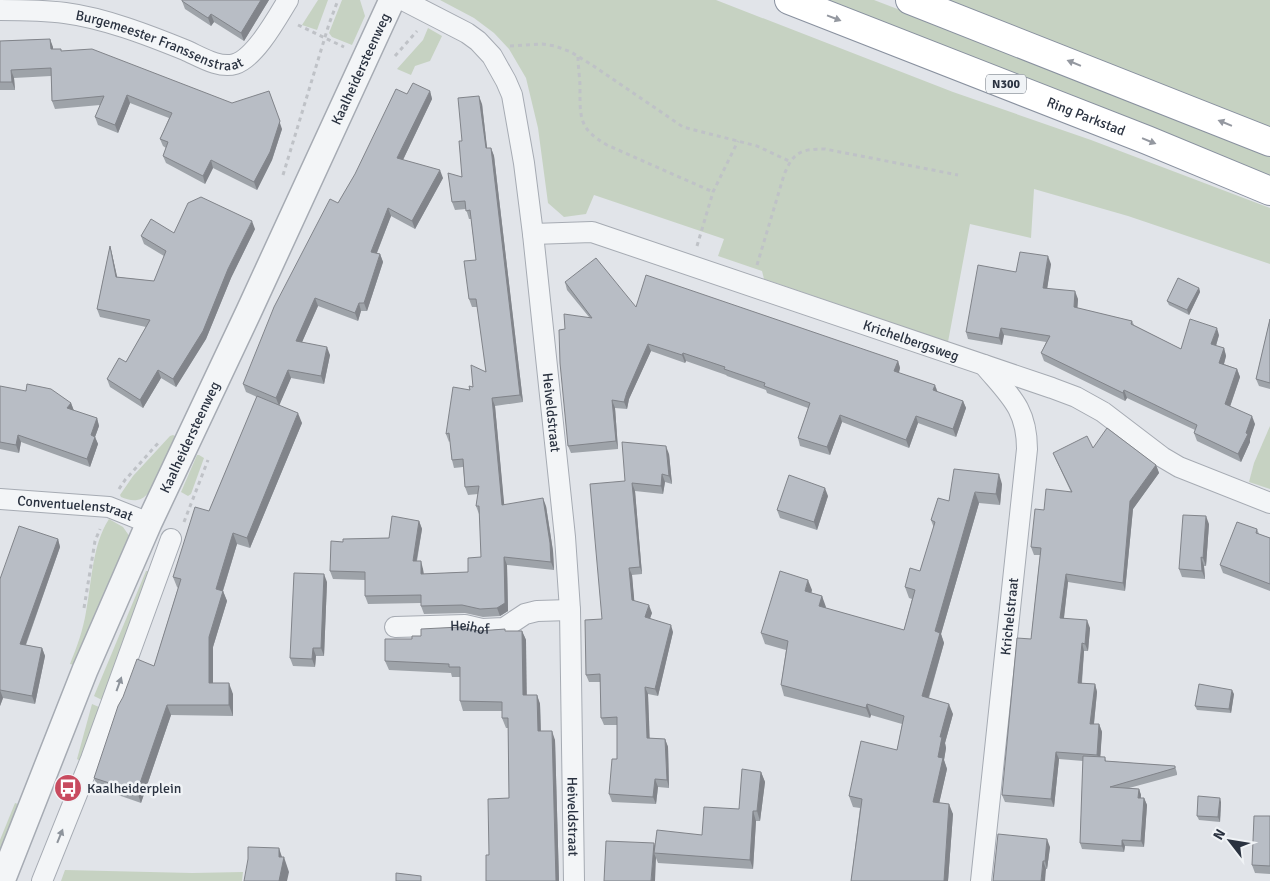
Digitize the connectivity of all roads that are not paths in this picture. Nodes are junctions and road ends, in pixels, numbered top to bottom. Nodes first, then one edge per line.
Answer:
1 (392, 0) edge
2 (403, 0) edge
3 (789, 0) edge
4 (910, 0) edge
5 (283, 7) edge
6 (0, 10) edge
7 (1270, 142) edge
8 (1270, 191) edge
9 (533, 234) junction
10 (984, 365) junction
11 (0, 499) edge
12 (1270, 502) edge
13 (149, 523) junction
14 (171, 539) dead end
15 (570, 610) junction
16 (395, 627) dead end
17 (2, 881) edge
18 (42, 881) edge
19 (574, 881) edge
20 (981, 881) edge

1 - 13 street, Kaalheidersteenweg
2 - 9 street, Heiveldstraat
3 -> 8 highway, Ring Parkstad / N300
7 -> 4 highway
5 - 6 street, Burgemeester Franssenstraat
9 - 10 street, Krichelbergsweg
9 - 15 street, Heiveldstraat
10 - 12 street, Krichelbergsweg
10 - 20 street, Krichelstraat
11 - 13 street, Conventuelenstraat
13 - 17 street, Kaalheidersteenweg
18 -> 14 street
15 - 16 street, Heihof
15 - 19 street, Heiveldstraat

